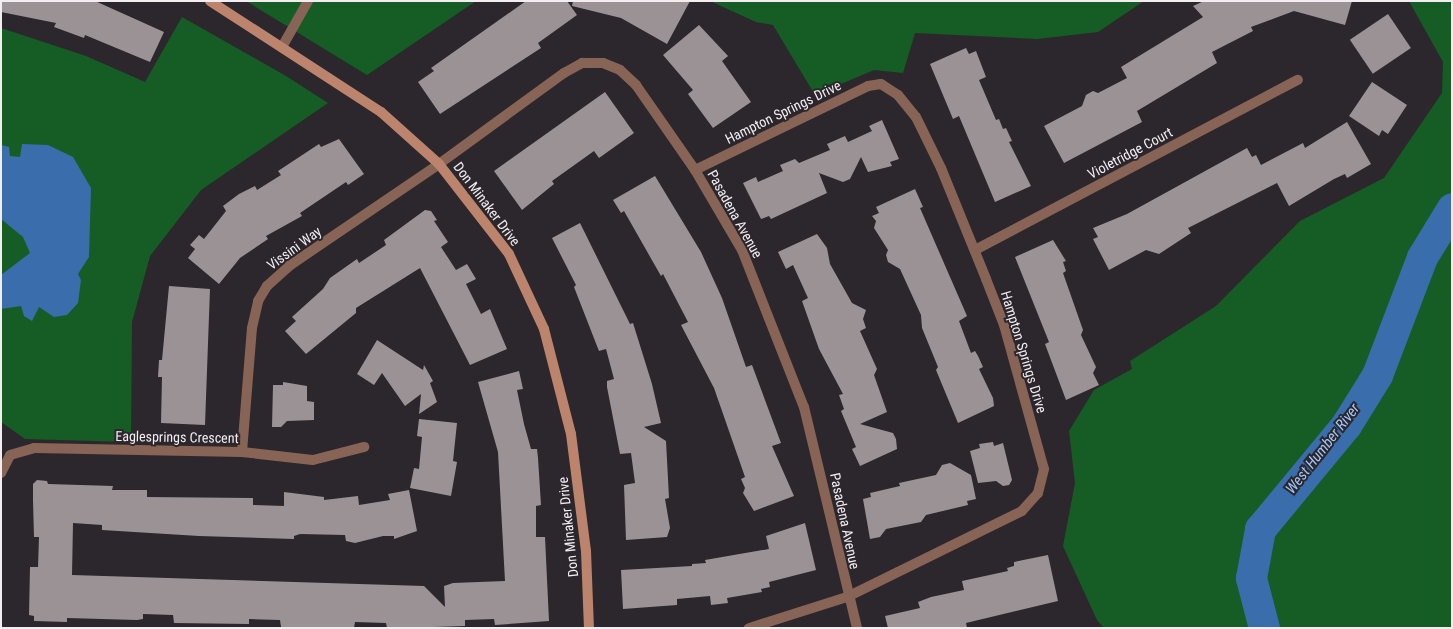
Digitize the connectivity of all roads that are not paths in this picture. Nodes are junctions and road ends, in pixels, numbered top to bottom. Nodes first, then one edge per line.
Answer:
1 (210, 1) edge
2 (308, 1) edge
3 (282, 47) junction
4 (1298, 80) dead end
5 (439, 164) junction
6 (695, 170) junction
7 (975, 250) junction
8 (364, 447) dead end
9 (242, 452) junction
10 (1, 473) edge
11 (847, 597) junction
12 (589, 628) edge
13 (749, 628) edge
14 (857, 628) edge

1 - 3 street, Don Minaker Drive
2 - 3 street
3 - 5 street, Don Minaker Drive
4 - 7 street, Violetridge Court
5 - 6 street, Pasadena Avenue
5 - 9 street, Vissini Way
5 - 12 street, Don Minaker Drive
6 - 7 street, Hampton Springs Drive
6 - 11 street, Pasadena Avenue
7 - 11 street, Hampton Springs Drive
8 - 9 street, Eaglesprings Crescent
9 - 10 street, Eaglesprings Crescent
11 - 13 street, Hampton Springs Drive
11 - 14 street, Pasadena Avenue

